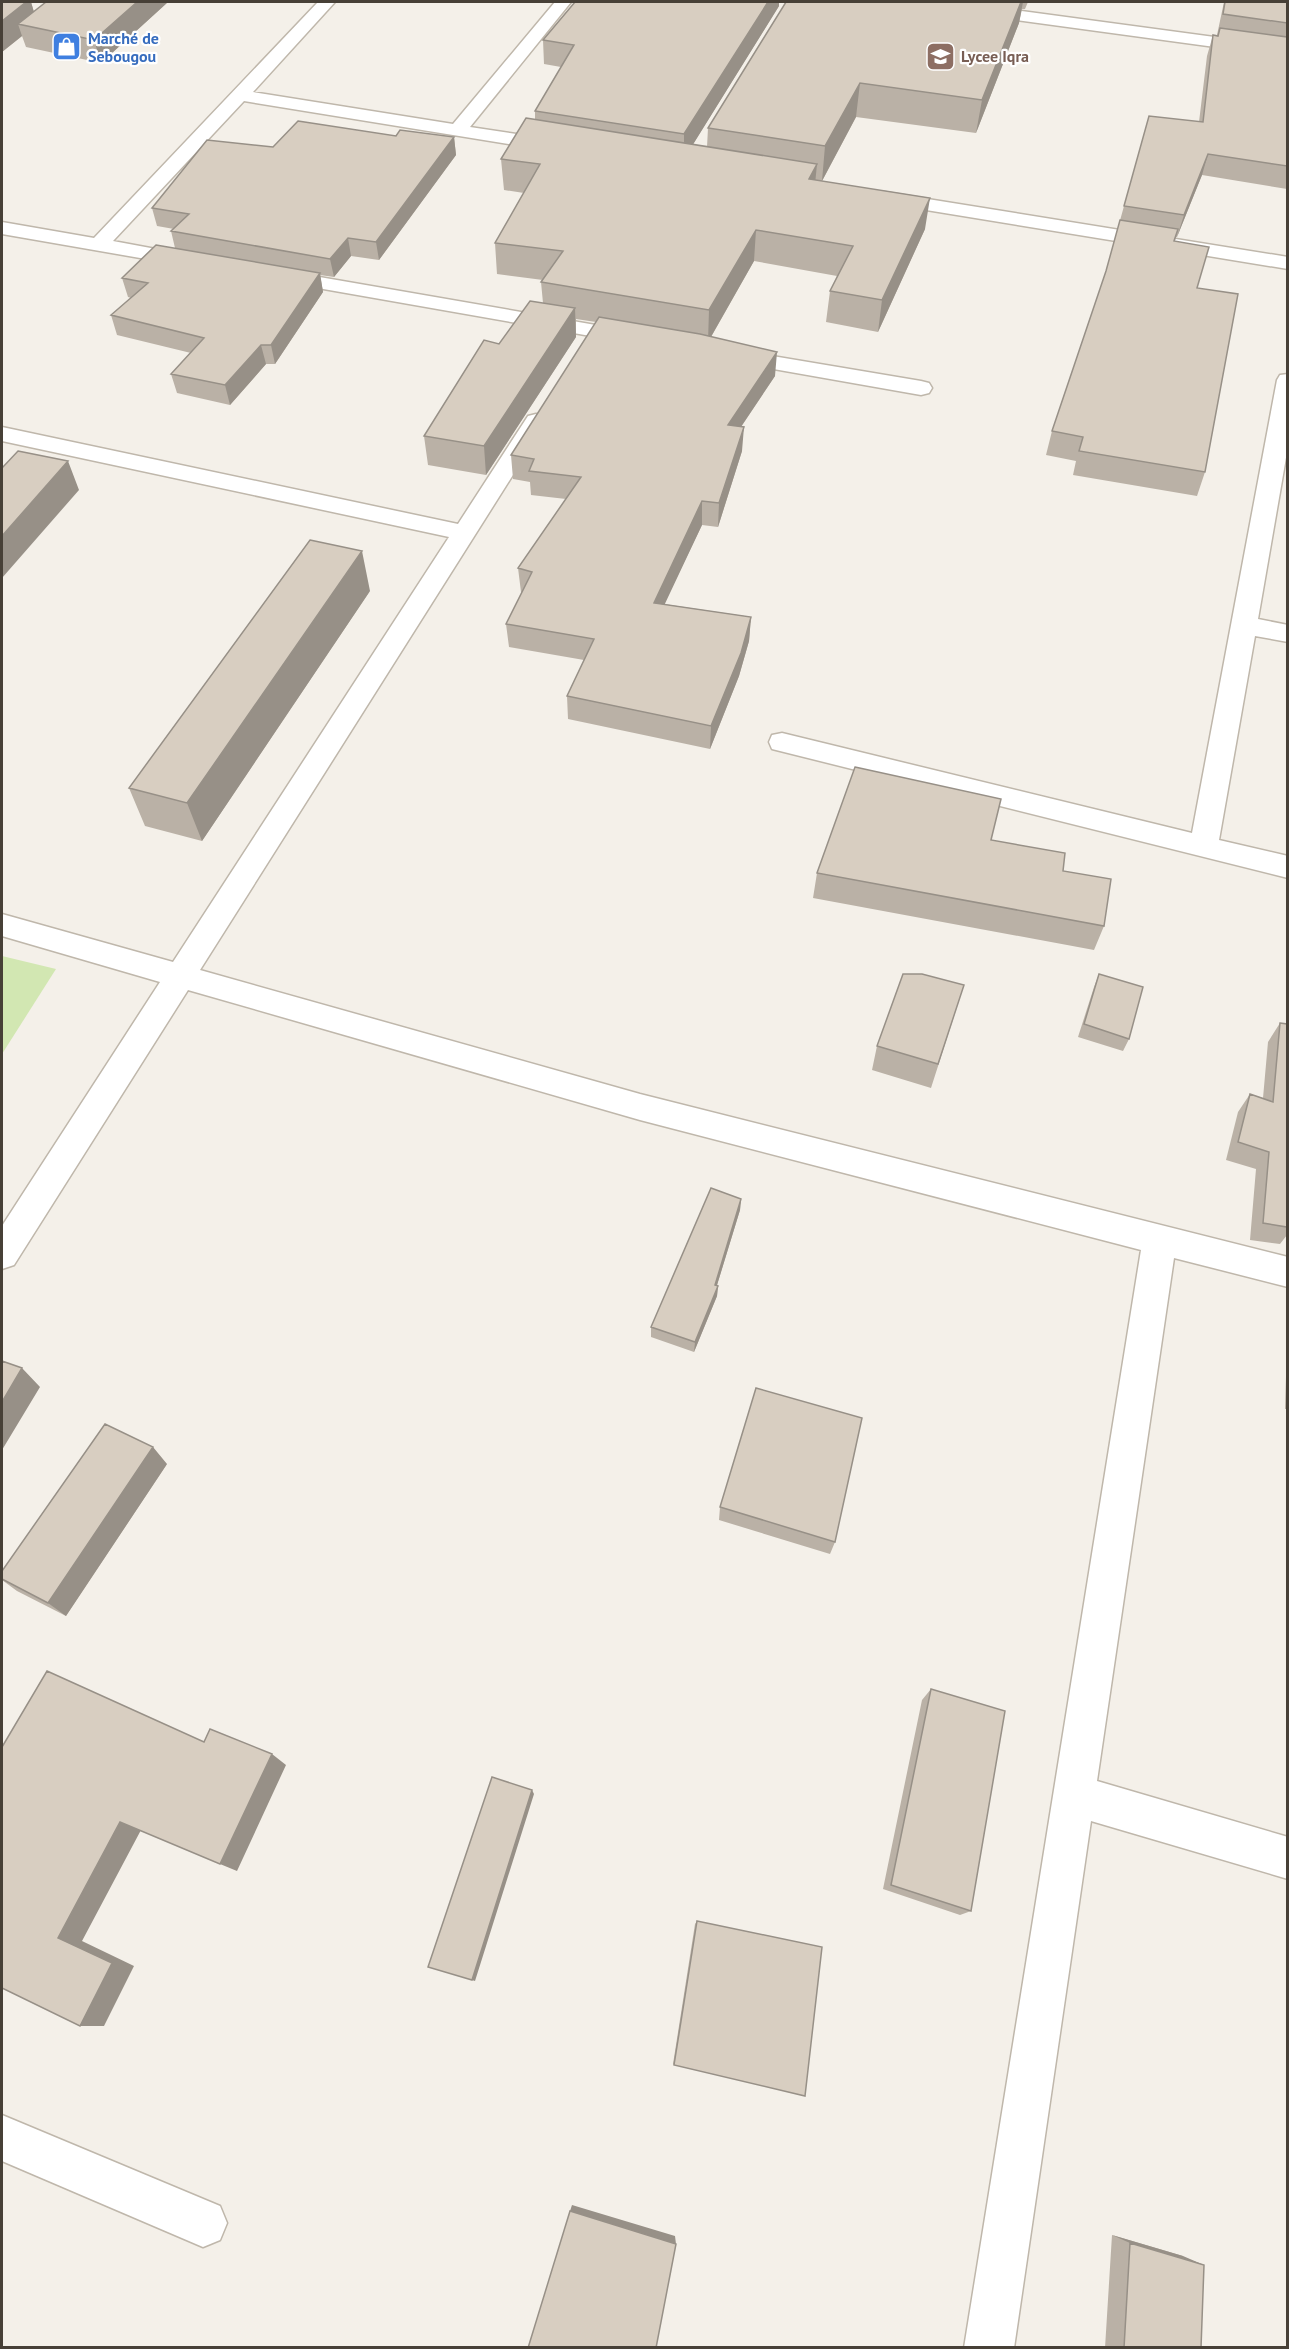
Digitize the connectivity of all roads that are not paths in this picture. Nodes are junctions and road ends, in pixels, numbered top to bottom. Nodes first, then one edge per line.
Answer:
1 (327, 2) edge
2 (563, 2) edge
3 (921, 2) edge
4 (1287, 52) edge
5 (239, 95) junction
6 (458, 130) junction
7 (575, 148) edge
8 (868, 196) edge
9 (2, 228) edge
10 (99, 245) junction
11 (1287, 263) edge
12 (216, 265) edge
13 (264, 274) edge
14 (652, 341) edge
15 (710, 351) edge
16 (1287, 380) edge
17 (921, 388) dead end
18 (548, 402) edge
19 (2, 434) edge
20 (1282, 447) edge
21 (464, 533) junction
22 (1244, 625) junction
23 (1287, 634) edge
24 (782, 742) dead end
25 (1204, 847) junction
26 (1287, 867) edge
27 (2, 925) edge
28 (179, 976) junction
29 (1160, 1240) junction
30 (2, 1254) edge
31 (1287, 1272) edge
32 (1075, 1795) junction
33 (1287, 1858) edge
34 (2, 2138) edge
35 (203, 2223) dead end
36 (989, 2348) edge

1 - 5 street
2 - 6 street
3 - 4 street
5 - 6 street
5 - 10 street
6 - 7 street
8 - 11 street
9 - 10 street
10 - 12 street
13 - 14 street
15 - 17 street
16 - 20 street
18 - 21 street
19 - 21 street
20 - 22 street
21 - 28 street
22 - 23 street
22 - 25 street
24 - 25 street
25 - 26 street
27 - 28 street
28 - 29 street
28 - 30 street
29 - 31 street
29 - 32 street
32 - 33 street
32 - 36 street
34 - 35 street

